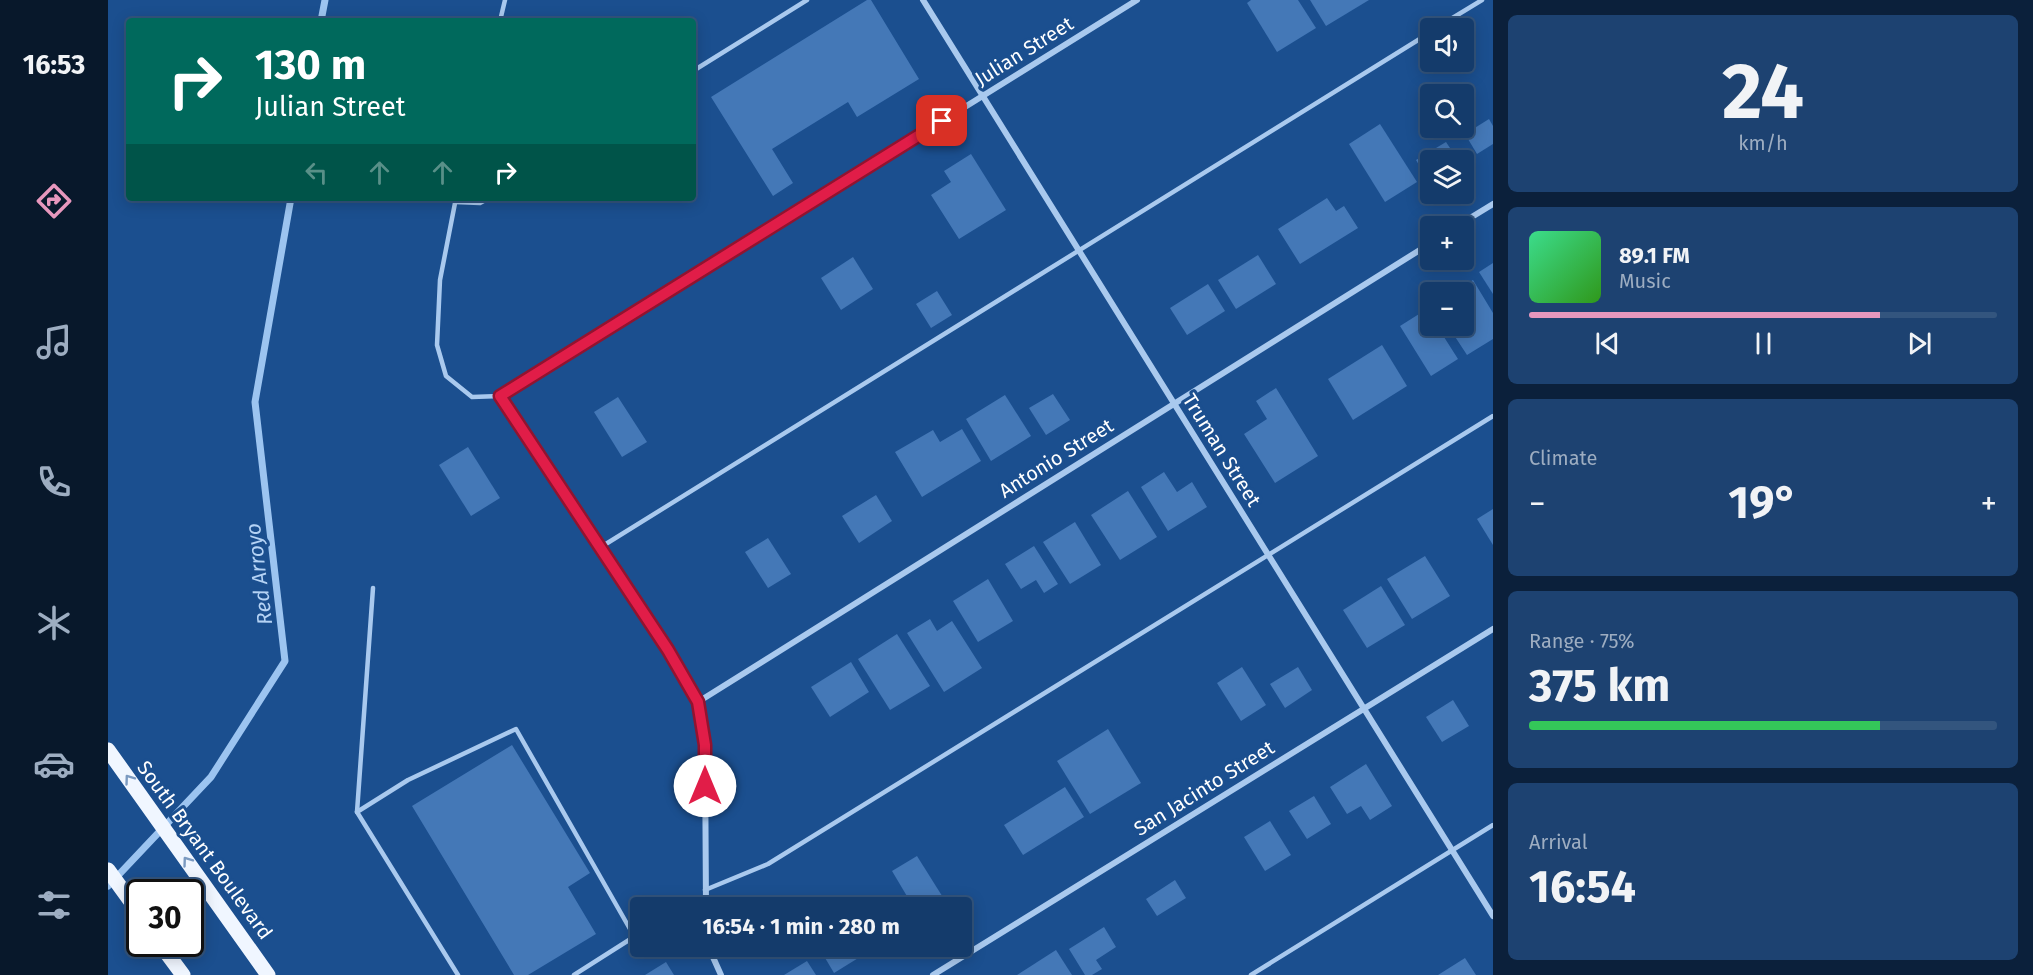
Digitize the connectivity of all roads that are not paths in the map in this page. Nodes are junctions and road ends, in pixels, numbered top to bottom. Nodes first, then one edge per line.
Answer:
1 (505, 0) edge
2 (807, 0) edge
3 (923, 0) edge
4 (1137, 0) edge
5 (1482, 0) edge
6 (501, 18) edge
7 (1452, 18) edge
8 (1420, 39) edge
9 (696, 69) edge
10 (982, 96) junction
11 (455, 201) edge
12 (463, 201) edge
13 (484, 201) edge
14 (1493, 204) edge
15 (1474, 216) edge
16 (1079, 250) junction
17 (1420, 250) edge
18 (500, 396) junction
19 (1174, 403) junction
20 (1493, 416) edge
21 (601, 548) junction
22 (1268, 555) junction
23 (373, 588) dead end
24 (1493, 629) edge
25 (698, 702) junction
26 (1364, 709) junction
27 (108, 750) edge
28 (357, 812) junction
29 (1493, 825) edge
30 (1452, 850) junction
31 (108, 870) edge
32 (705, 890) junction
33 (126, 895) edge
34 (705, 897) edge
35 (1493, 916) edge
36 (630, 929) edge
37 (630, 939) edge
38 (170, 957) edge
39 (713, 957) edge
40 (183, 975) edge
41 (268, 975) edge
42 (458, 975) edge
43 (574, 975) edge
44 (721, 975) edge
45 (933, 975) edge
46 (1251, 975) edge

1 - 6 lane
2 - 9 lane
3 - 10 street, Truman Street
4 - 10 street, Julian Street
5 - 7 lane
8 - 16 lane
10 - 16 street, Truman Street
10 - 18 street, Julian Street
11 - 18 lane
12 - 13 lane
14 - 15 street
16 - 19 street, Truman Street
16 - 21 lane
17 - 19 street, Antonio Street
18 - 21 street
19 - 22 street, Truman Street
19 - 25 street, Antonio Street
20 - 22 lane
21 - 25 street
22 - 26 street, Truman Street
22 - 32 lane
23 - 28 lane
24 - 26 street, San Jacinto Street
25 - 32 street
26 - 30 street, Truman Street
26 - 45 street, San Jacinto Street
41 -> 27 main road, South Bryant Boulevard
28 - 36 lane
28 - 42 lane
29 - 30 lane
30 - 35 street, Truman Street
30 - 46 lane
31 - 33 main road
32 - 34 street
37 - 43 lane
38 - 40 main road
39 - 44 street

